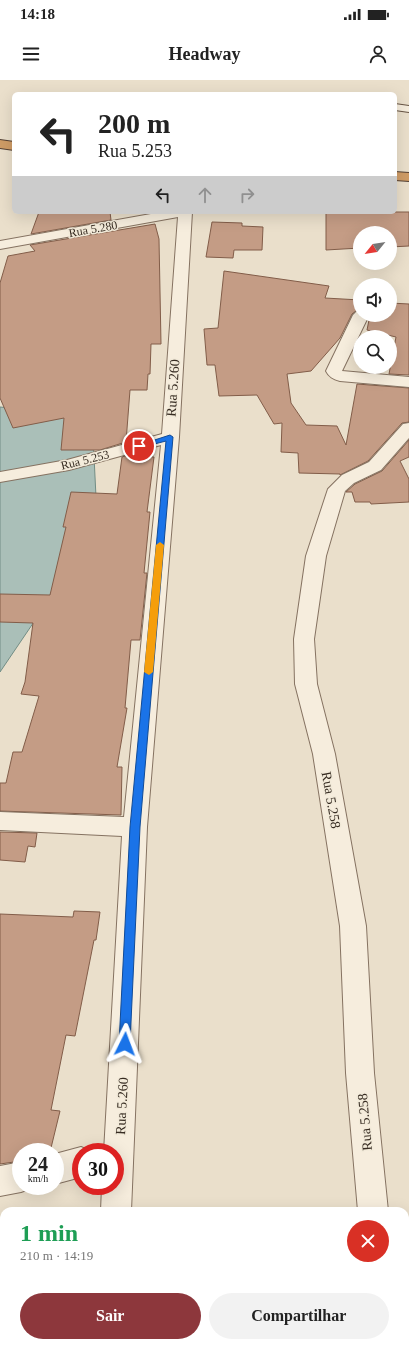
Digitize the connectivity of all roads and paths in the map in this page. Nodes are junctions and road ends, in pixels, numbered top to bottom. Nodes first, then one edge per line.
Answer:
1 (397, 107) edge
2 (409, 109) edge
3 (0, 139) edge
4 (12, 140) edge
5 (0, 144) edge
6 (12, 146) edge
7 (397, 167) edge
8 (409, 168) edge
9 (397, 176) edge
10 (409, 177) edge
11 (397, 179) edge
12 (174, 214) edge
13 (185, 214) edge
14 (1, 247) edge
15 (358, 322) edge
16 (409, 382) edge
17 (409, 428) edge
18 (170, 437) junction
19 (0, 477) edge
20 (0, 821) edge
21 (135, 827) junction
22 (117, 1143) edge
23 (12, 1179) edge
24 (0, 1182) edge
25 (116, 1195) edge
26 (116, 1207) edge
27 (373, 1207) edge

1 - 2 street
3 - 4 highway
5 - 6 highway
7 - 8 highway
9 - 10 highway
10 - 11 street
12 - 14 street, Rua 5.280
13 - 18 street, Rua 5.260
15 - 16 street
17 - 27 street, Rua 5.258
18 - 19 street, Rua 5.253
18 - 21 street, Rua 5.260
20 - 21 street
21 - 22 street, Rua 5.260
23 - 24 street
25 - 26 street, Rua 5.260

